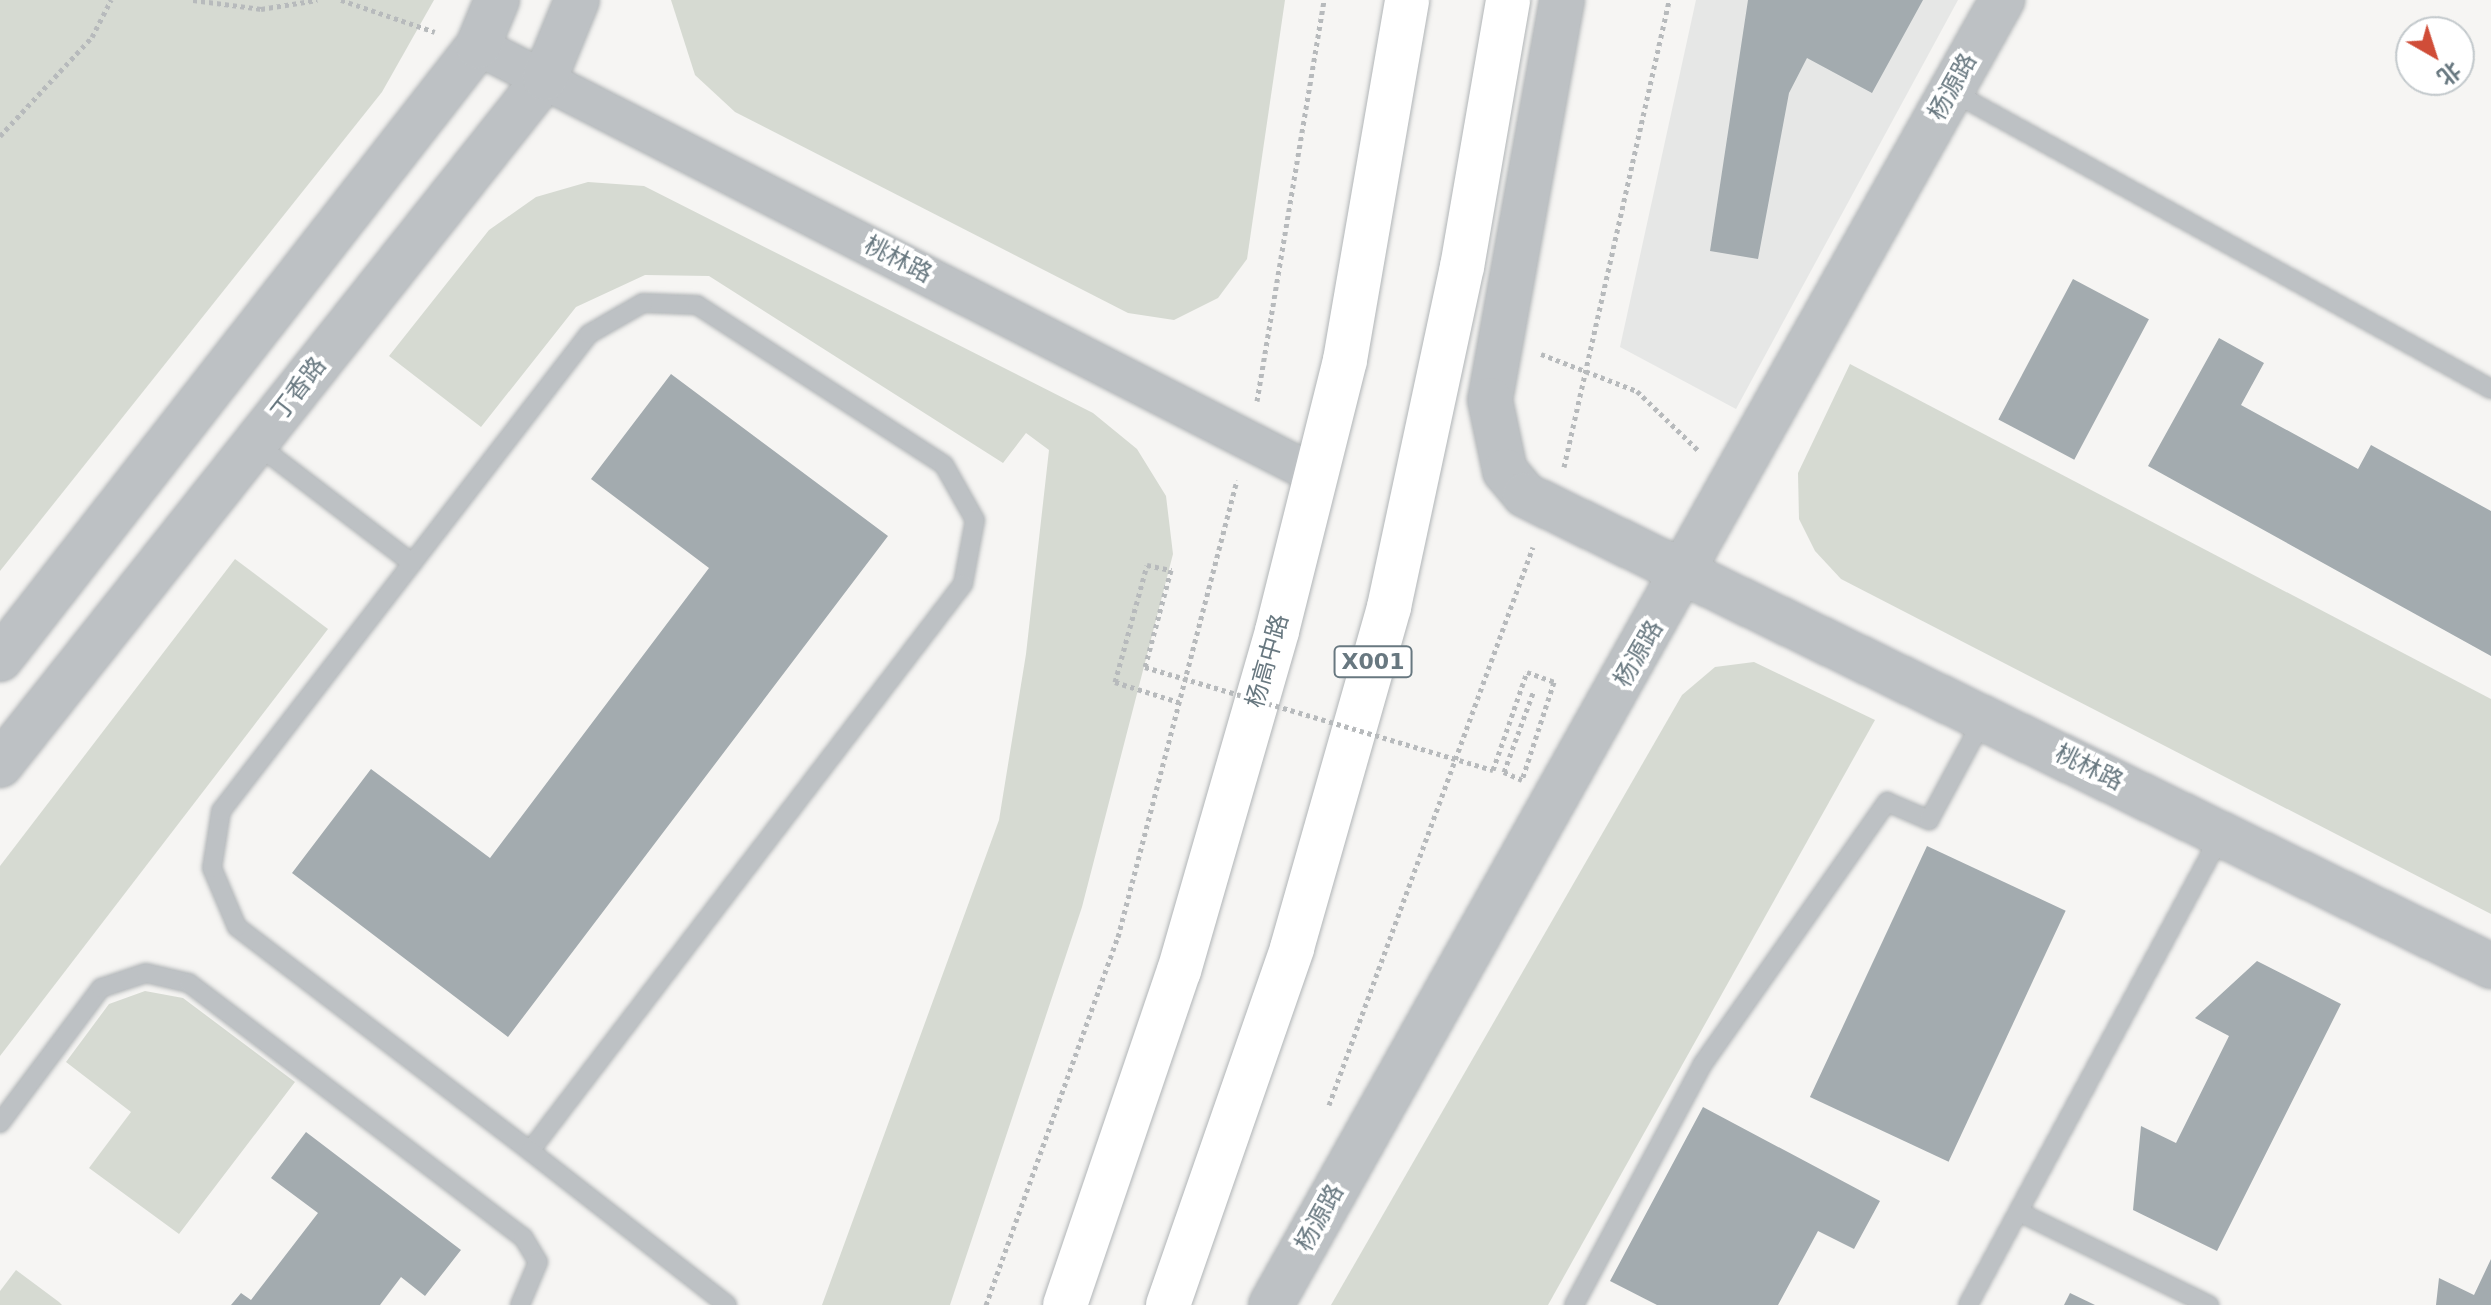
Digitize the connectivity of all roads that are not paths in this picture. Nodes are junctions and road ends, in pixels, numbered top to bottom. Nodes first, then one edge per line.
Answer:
1 (497, 0) edge
2 (577, 0) edge
3 (1407, 0) edge
4 (1508, 0) edge
5 (1562, 0) edge
6 (2002, 0) edge
7 (478, 46) junction
8 (545, 78) junction
9 (1951, 91) junction
10 (2491, 389) edge
11 (255, 443) junction
12 (1318, 476) junction
13 (412, 563) junction
14 (1684, 575) junction
15 (0, 659) edge
16 (1984, 718) junction
17 (0, 765) edge
18 (2223, 832) junction
19 (2491, 966) edge
20 (0, 1123) edge
21 (530, 1151) junction
22 (2019, 1212) junction
23 (520, 1305) edge
24 (727, 1305) edge
25 (1065, 1305) edge
26 (1168, 1305) edge
27 (1271, 1305) edge
28 (1574, 1305) edge
29 (1968, 1305) edge
30 (2209, 1305) edge

1 - 7 street
2 - 8 street, 丁香路
3 - 12 highway, 杨高中路
4 - 26 highway, X001
5 - 14 street, 桃林路
6 - 9 street, 杨源路
7 - 8 street, 桃林路
7 - 15 street
8 - 11 street, 丁香路
8 - 12 street, 桃林路
9 - 10 lane
9 - 14 street, 杨源路
11 - 13 lane
11 - 17 street, 丁香路
12 - 25 highway, 杨高中路
13 - 21 lane
13 - 21 lane
14 - 16 street, 桃林路
14 - 27 street, 杨源路
16 - 18 street, 桃林路
16 - 28 lane
18 - 19 street, 桃林路
18 - 22 lane
20 - 23 lane
21 - 24 lane
22 - 29 lane
22 - 30 lane

